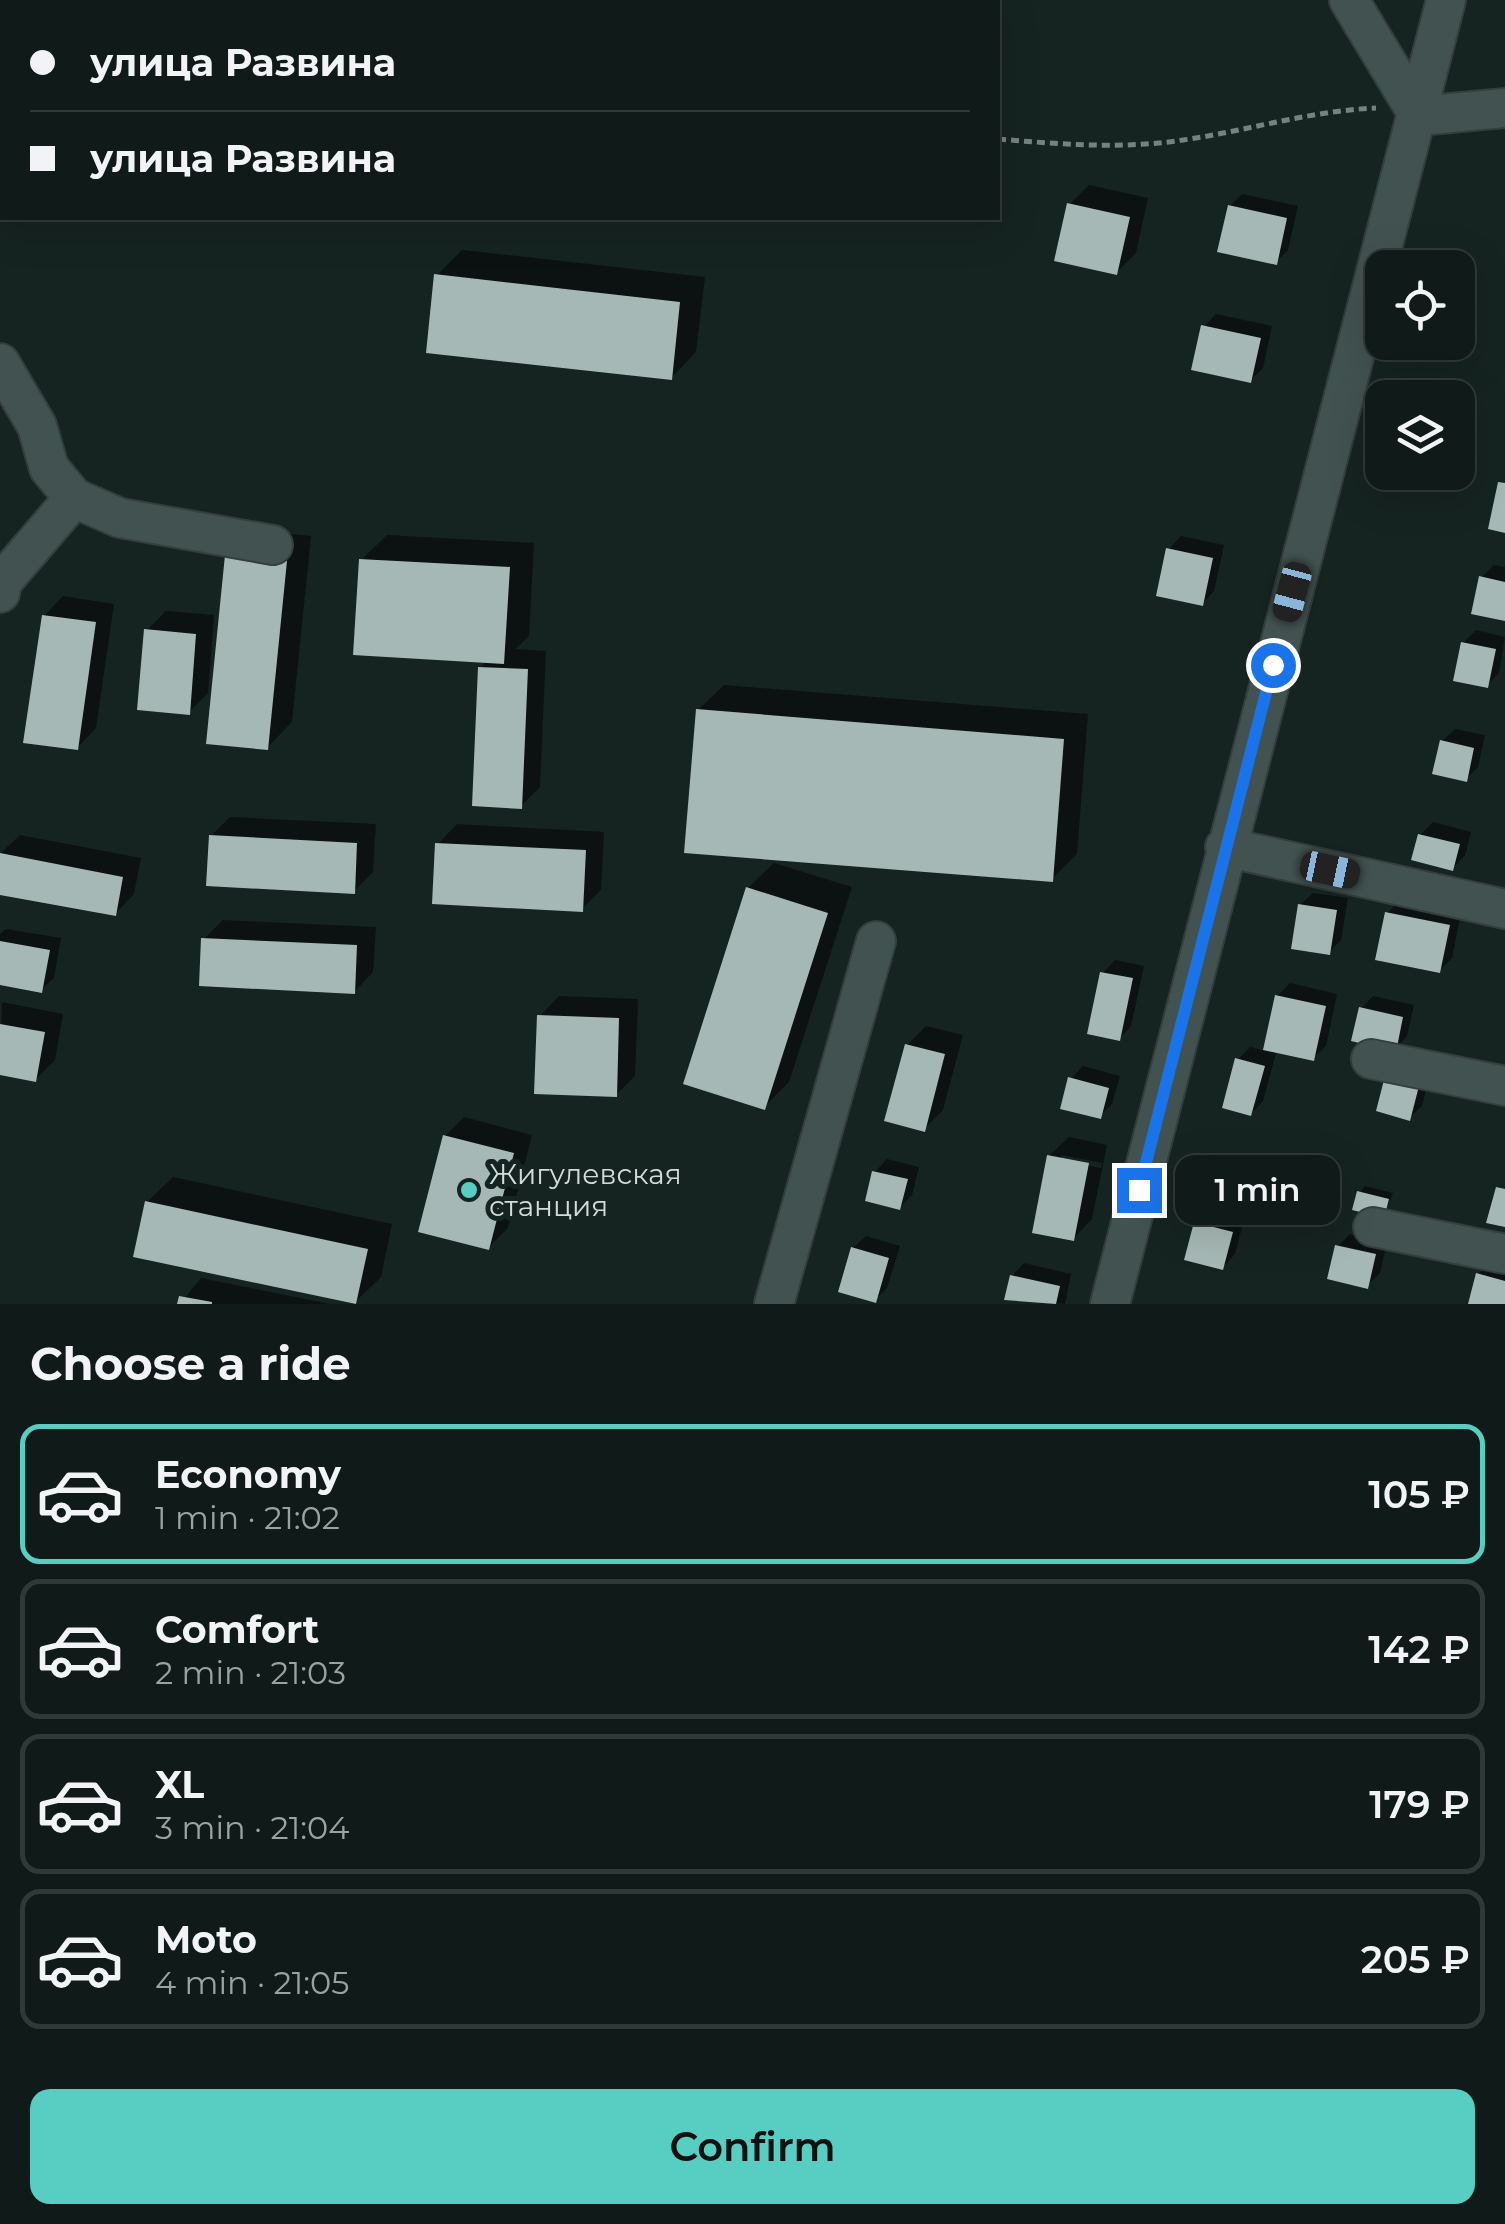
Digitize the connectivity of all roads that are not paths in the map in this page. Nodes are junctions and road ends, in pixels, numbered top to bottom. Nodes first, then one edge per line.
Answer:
1 (1349, 0) edge
2 (1446, 0) edge
3 (1505, 108) edge
4 (1419, 116) junction
5 (0, 362) edge
6 (74, 498) junction
7 (273, 545) dead end
8 (0, 594) edge
9 (1225, 847) junction
10 (1505, 910) edge
11 (876, 941) dead end
12 (1371, 1059) dead end
13 (1505, 1086) edge
14 (1373, 1227) dead end
15 (1505, 1254) edge
16 (774, 1304) edge
17 (1110, 1304) edge

1 - 4 street
2 - 4 street
3 - 4 street
4 - 9 street
5 - 6 street
6 - 7 street
6 - 8 street
9 - 10 street
9 - 17 street
11 - 16 street
12 - 13 street
14 - 15 street

